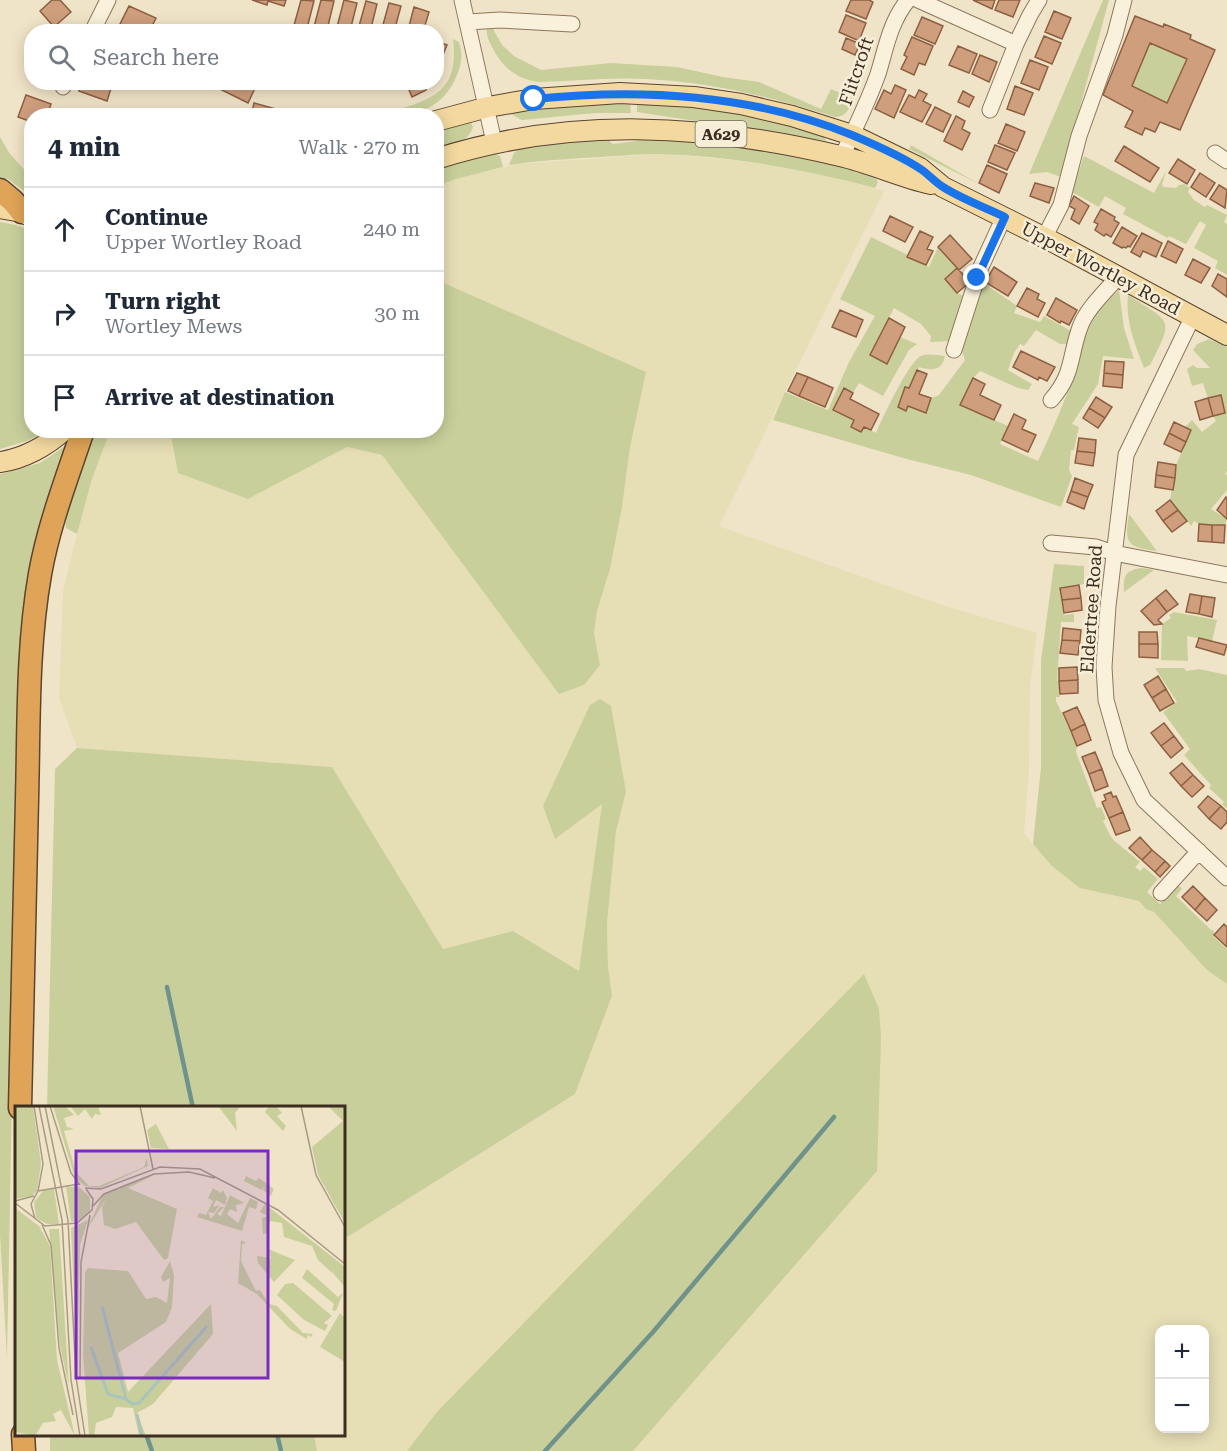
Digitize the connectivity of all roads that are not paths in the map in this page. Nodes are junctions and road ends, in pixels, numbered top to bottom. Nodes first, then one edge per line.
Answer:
1 (108, 0) edge
2 (462, 0) edge
3 (908, 0) edge
4 (918, 0) edge
5 (1039, 0) edge
6 (1124, 0) edge
7 (468, 22) junction
8 (96, 24) edge
9 (572, 24) dead end
10 (1016, 44) junction
11 (488, 107) junction
12 (990, 110) dead end
13 (444, 119) edge
14 (852, 135) junction
15 (494, 142) junction
16 (842, 156) junction
17 (444, 157) edge
18 (943, 187) junction
19 (0, 190) edge
20 (18, 213) edge
21 (1005, 217) junction
22 (1044, 238) junction
23 (1118, 277) junction
24 (1193, 316) junction
25 (1227, 335) edge
26 (954, 350) dead end
27 (1052, 400) dead end
28 (56, 438) edge
29 (80, 438) edge
30 (3, 462) edge
31 (1051, 543) dead end
32 (1114, 553) junction
33 (1227, 575) edge
34 (1199, 851) junction
35 (1227, 878) edge
36 (1161, 893) dead end
37 (20, 1106) edge
38 (23, 1436) edge
39 (24, 1451) edge

1 - 8 street
2 - 7 street
3 - 14 street, Flitcroft
4 - 10 street
5 - 10 street
6 - 22 street
7 - 9 street
7 - 11 street
10 - 12 street
11 - 13 main road, Upper Wortley Road / A629
11 - 14 main road, Upper Wortley Road / A629
11 - 15 street
14 - 16 street, Flitcroft
14 - 18 main road, Upper Wortley Road / A629
15 - 16 main road, Upper Wortley Road / A629
15 - 17 main road, Upper Wortley Road / A629
16 - 18 main road, Upper Wortley Road / A629
18 - 21 main road, Upper Wortley Road / A629
19 - 20 highway
21 - 22 main road, Upper Wortley Road / A629
21 - 26 street
22 - 23 main road, Upper Wortley Road / A629
23 - 24 main road, Upper Wortley Road / A629
23 - 27 street
24 - 25 main road, Upper Wortley Road / A629
24 - 32 street, Eldertree Road
28 - 30 main road
29 - 37 highway
31 - 32 street
32 - 33 street
32 - 34 street, Eldertree Road
34 - 35 street, Eldertree Road
34 - 36 street
38 - 39 highway

